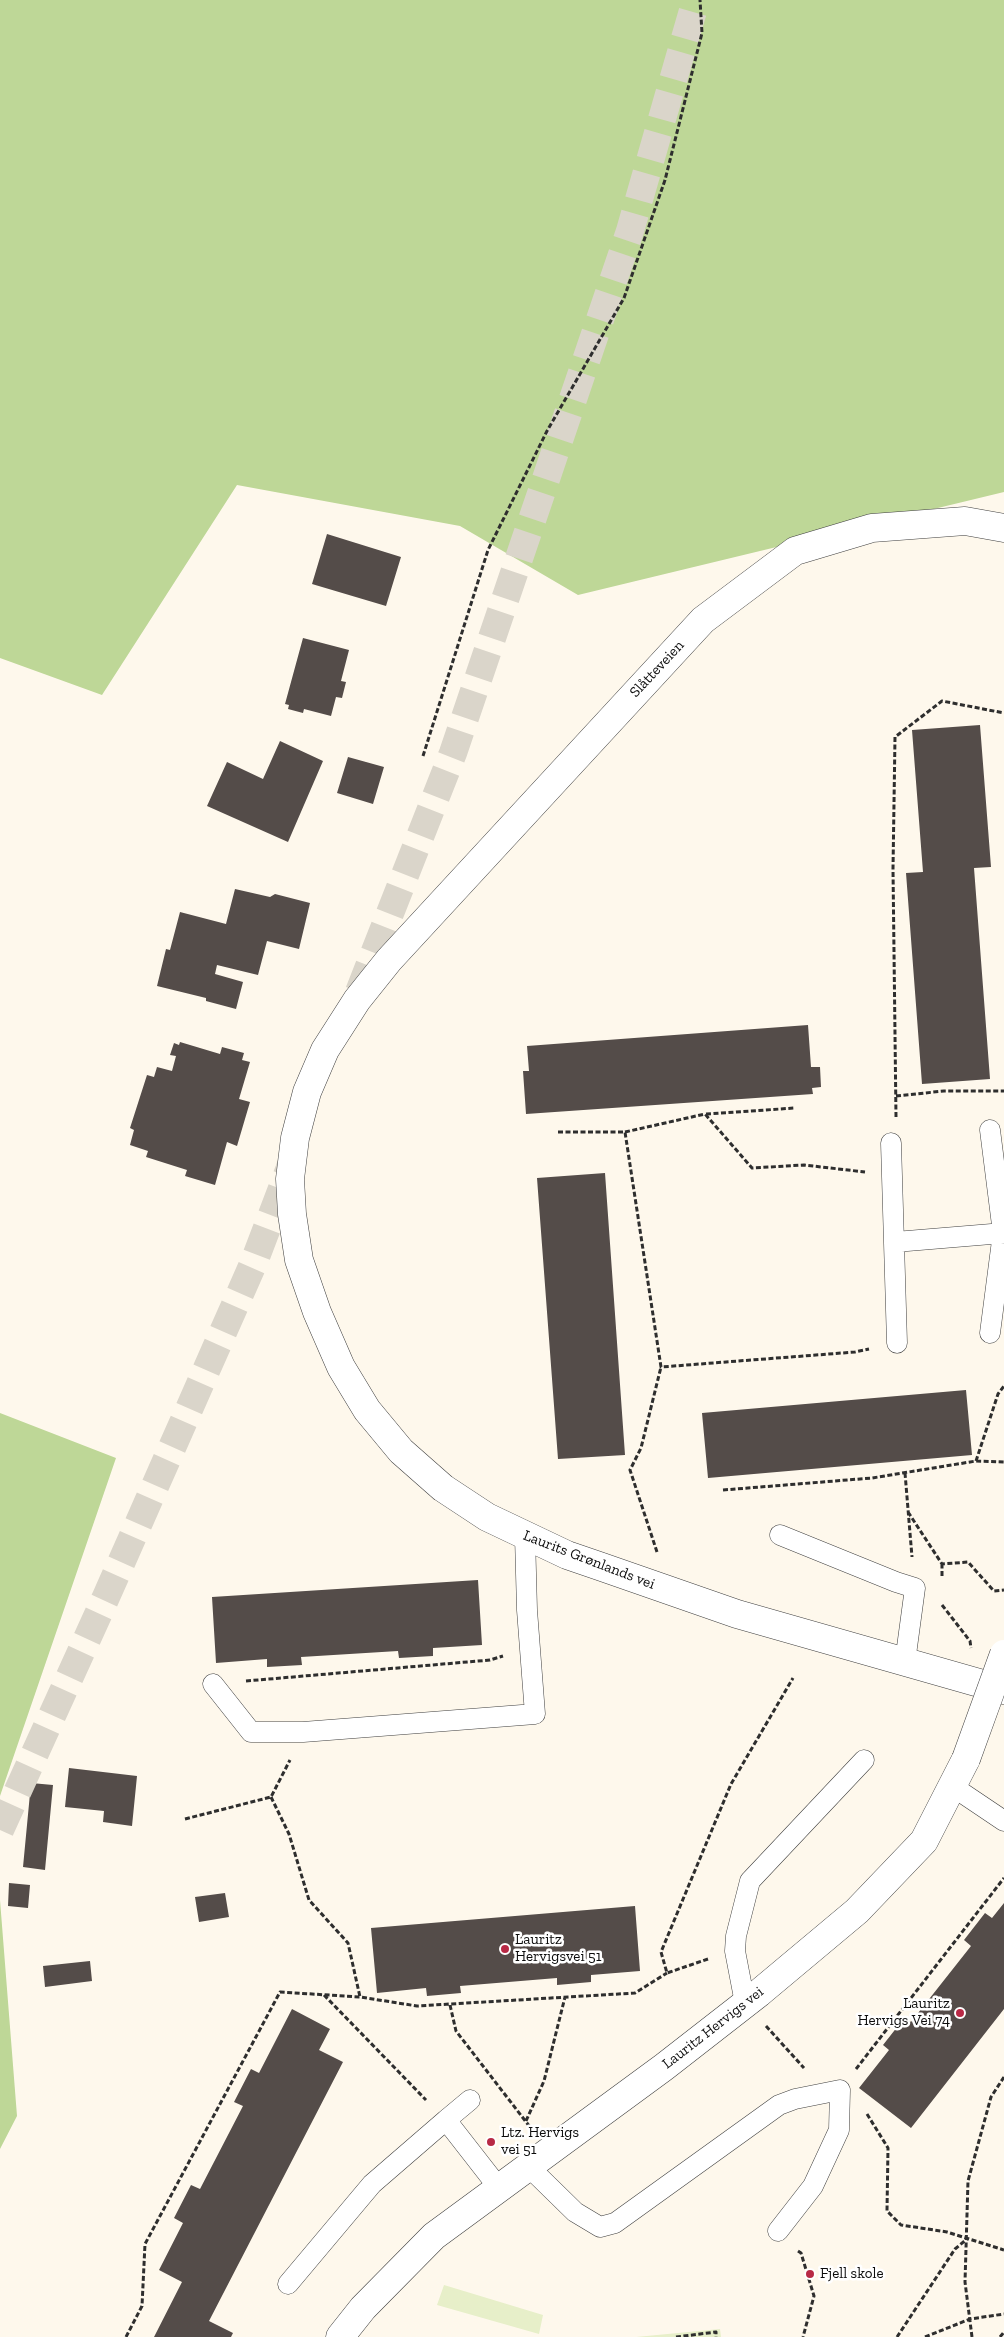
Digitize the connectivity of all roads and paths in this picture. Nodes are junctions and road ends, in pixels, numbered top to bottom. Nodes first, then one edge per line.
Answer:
1 (700, 0) edge
2 (1004, 528) edge
3 (1004, 713) edge
4 (423, 756) dead end
5 (389, 960) joint
6 (1004, 1090) edge
7 (896, 1096) junction
8 (795, 1108) dead end
9 (705, 1114) junction
10 (990, 1130) dead end
11 (558, 1132) dead end
12 (625, 1132) junction
13 (892, 1143) joint
14 (893, 1174) junction
15 (1004, 1233) edge
16 (895, 1242) junction
17 (990, 1333) dead end
18 (897, 1343) joint
19 (661, 1367) junction
20 (1004, 1386) edge
21 (976, 1461) junction
22 (1004, 1462) edge
23 (905, 1473) junction
24 (724, 1490) dead end
25 (908, 1512) junction
26 (780, 1535) dead end
27 (525, 1536) junction
28 (942, 1564) junction
29 (942, 1581) dead end
30 (915, 1588) junction
31 (1004, 1590) edge
32 (670, 1591) junction
33 (942, 1597) dead end
34 (530, 1648) junction
35 (1004, 1654) edge
36 (905, 1662) junction
37 (793, 1678) dead end
38 (976, 1682) junction
39 (213, 1684) joint
40 (1004, 1690) edge
41 (303, 1732) junction
42 (864, 1760) dead end
43 (952, 1786) junction
44 (271, 1797) junction
45 (185, 1819) dead end
46 (1004, 1822) edge
47 (1004, 1878) edge
48 (735, 1951) junction
49 (667, 1973) junction
50 (324, 1995) junction
51 (360, 1997) junction
52 (565, 1997) junction
53 (450, 2004) junction
54 (745, 2004) junction
55 (1004, 2077) edge
56 (840, 2090) junction
57 (470, 2100) dead end
58 (446, 2120) junction
59 (526, 2121) junction
60 (539, 2159) junction
61 (499, 2188) junction
62 (778, 2231) joint
63 (968, 2239) junction
64 (1004, 2250) edge
65 (288, 2284) dead end
66 (1004, 2314) edge
67 (970, 2319) junction
68 (1004, 2332) edge
69 (126, 2337) edge
70 (340, 2337) edge
71 (676, 2337) edge
72 (716, 2337) edge
73 (803, 2337) edge
74 (896, 2337) edge
75 (925, 2337) edge
76 (972, 2337) edge
77 (1000, 2337) edge

1 - 4 path
2 - 5 street, Slåtteveien
3 - 7 path
5 - 27 street, Laurits Grønlands vei
6 - 7 path
7 - 13 path
8 - 9 path
9 - 12 path
9 - 14 path
10 - 15 lane
11 - 12 path
12 - 19 path
13 - 14 lane
14 - 16 lane
15 - 16 lane
15 - 17 lane
16 - 18 lane
18 - 19 path
19 - 32 path
20 - 21 path
21 - 22 path
21 - 23 path
23 - 24 path
23 - 25 path
25 - 28 path
25 - 30 path
26 - 30 lane
27 - 32 street, Laurits Grønlands vei
27 - 34 lane
28 - 29 path
28 - 31 path
30 - 36 lane
32 - 36 street, Laurits Grønlands vei
33 - 38 path
34 - 39 path
34 - 41 lane
35 - 43 street, Lauritz Hervigs vei, bridge
36 - 38 street, Laurits Grønlands vei
37 - 49 path
38 - 40 street, Laurits Grønlands vei
39 - 41 lane
41 - 44 path
42 - 48 lane
43 - 46 lane
43 - 54 street, Lauritz Hervigs vei
44 - 45 path
44 - 51 path
47 - 56 path
48 - 49 path
48 - 54 lane
49 - 52 path
50 - 51 path
50 - 58 path
50 - 69 path
51 - 53 path
52 - 53 path
52 - 59 path
53 - 59 path
54 - 56 path
54 - 60 street, Lauritz Hervigs vei
55 - 63 path
56 - 60 lane
56 - 62 lane
56 - 63 path
57 - 58 lane
58 - 61 lane
58 - 65 lane
59 - 60 path
60 - 61 street, Lauritz Hervigs vei
61 - 70 street, Lauritz Hervigs vei
62 - 73 path
63 - 64 path
63 - 67 path
63 - 74 path
66 - 67 path
67 - 75 path
67 - 76 path
68 - 77 path
71 - 72 path

